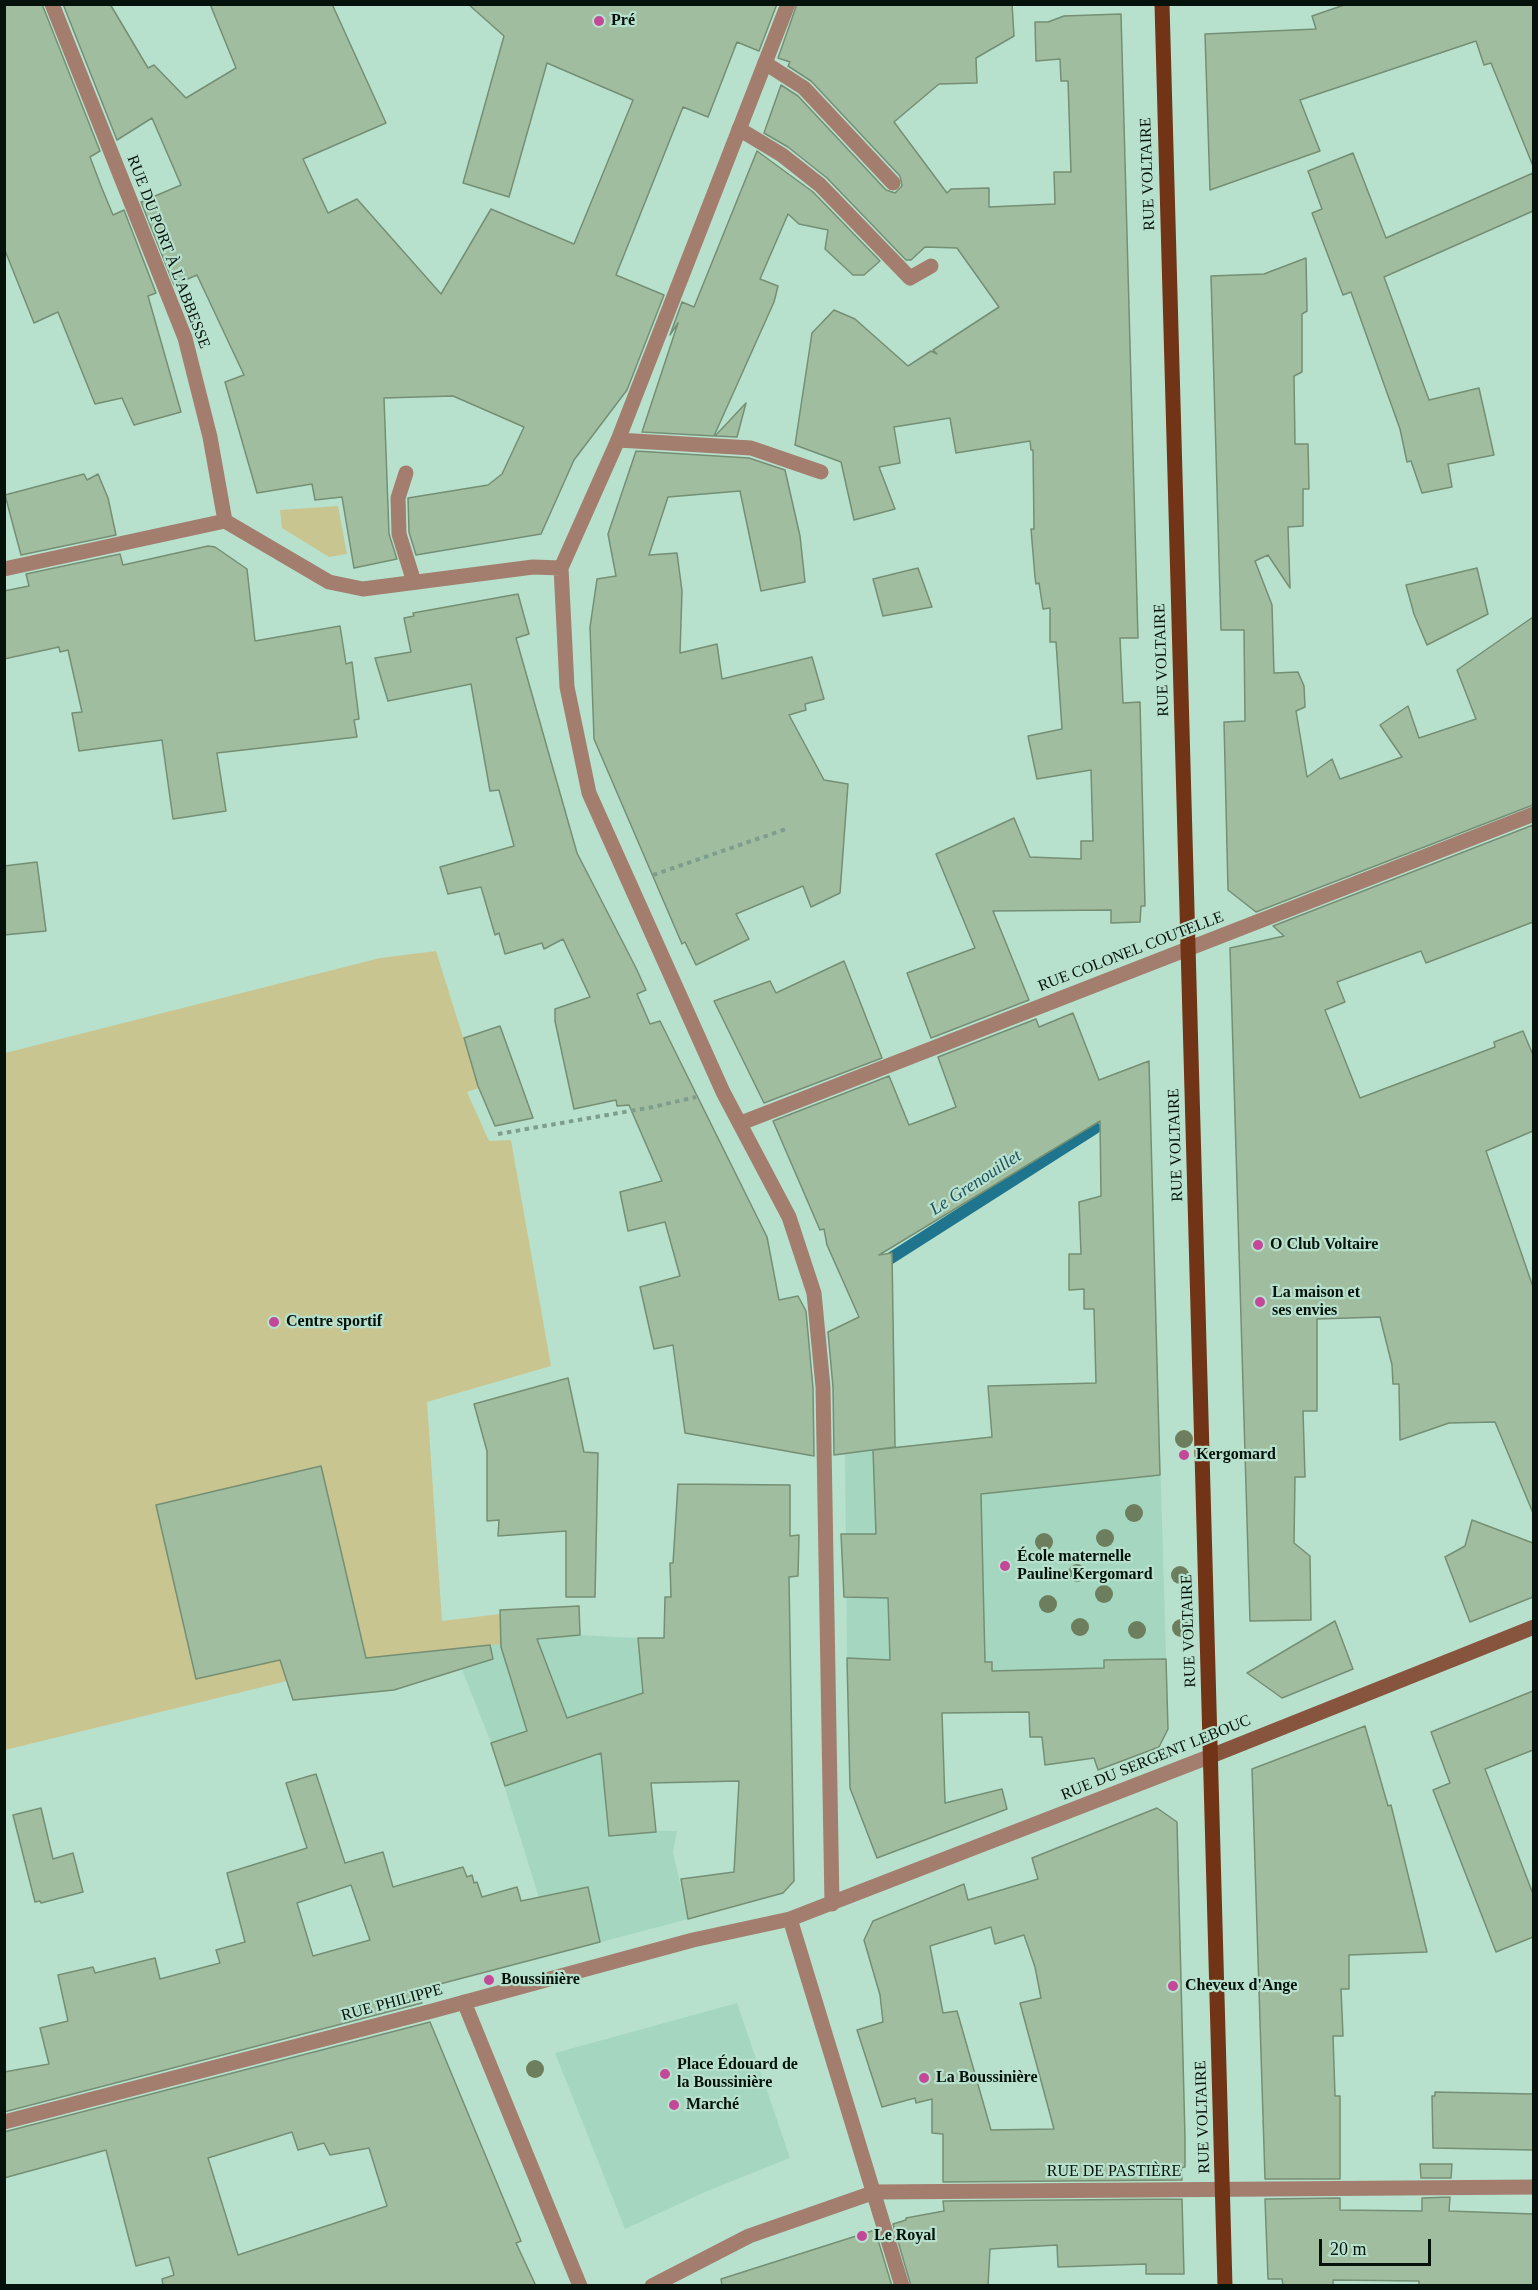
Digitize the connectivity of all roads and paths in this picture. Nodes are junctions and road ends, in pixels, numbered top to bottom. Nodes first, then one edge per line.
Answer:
1 (52, 4) edge
2 (788, 4) edge
3 (1162, 4) edge
4 (765, 63) junction
5 (740, 129) junction
6 (893, 183) dead end
7 (932, 266) dead end
8 (618, 440) junction
9 (821, 472) dead end
10 (406, 473) dead end
11 (225, 521) junction
12 (561, 568) junction
13 (4, 569) edge
14 (411, 583) junction
15 (1533, 814) edge
16 (789, 828) dead end
17 (630, 884) junction
18 (1188, 949) junction
19 (723, 1092) junction
20 (741, 1123) junction
21 (498, 1134) dead end
22 (1533, 1627) edge
23 (1210, 1755) junction
24 (832, 1904) junction
25 (790, 1919) junction
26 (464, 2002) junction
27 (4, 2122) edge
28 (1533, 2187) edge
29 (1223, 2189) junction
30 (875, 2192) junction
31 (579, 2286) edge
32 (652, 2286) edge
33 (903, 2286) edge
34 (1225, 2286) edge

1 - 11 street, RUE DU PORT À L'ABBESSE
2 - 4 street
3 - 18 main road, RUE VOLTAIRE
4 - 5 street
4 - 6 street
5 - 7 street
5 - 8 street
8 - 9 street
8 - 12 street
10 - 14 street
11 - 13 street
11 - 14 street
12 - 14 street
12 - 17 street
15 - 18 street, RUE COLONEL COUTELLE
16 - 17 path
17 - 19 street
18 - 20 street, RUE COLONEL COUTELLE
18 - 23 main road, RUE VOLTAIRE
19 - 20 street
19 - 21 path
20 - 24 street
22 - 23 main road, RUE DU SERGENT LEBOUC
23 - 24 street, RUE DU SERGENT LEBOUC
23 - 29 main road, RUE VOLTAIRE
24 - 25 street, RUE DU SERGENT LEBOUC
25 - 26 street, RUE PHILIPPE
25 - 30 street
26 - 27 street, RUE PHILIPPE
26 - 31 street
28 - 29 street, RUE DE PASTIÈRE
29 - 30 street, RUE DE PASTIÈRE
29 - 34 main road, RUE VOLTAIRE
30 - 32 street
30 - 33 street

